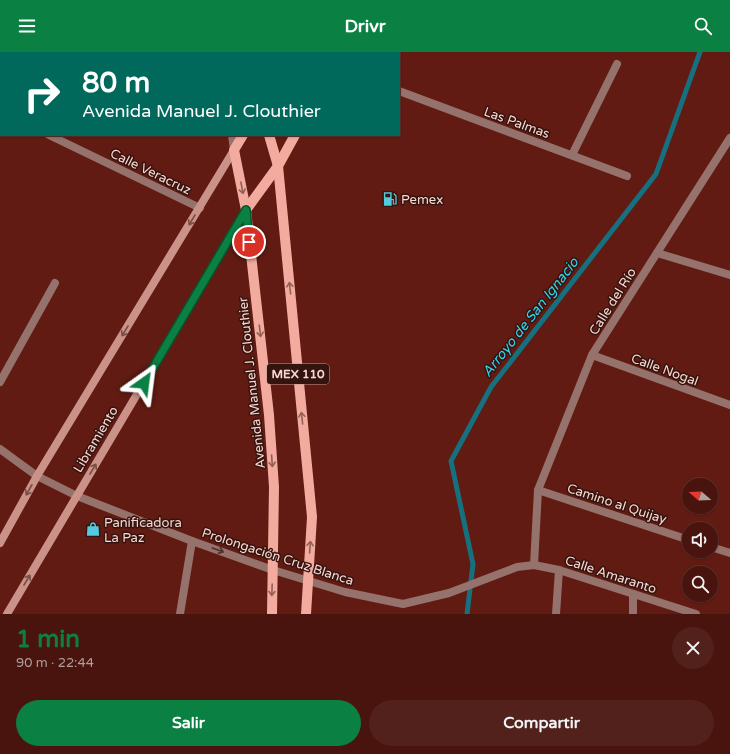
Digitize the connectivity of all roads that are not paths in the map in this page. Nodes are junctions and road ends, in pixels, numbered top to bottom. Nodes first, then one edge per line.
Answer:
1 (617, 64) dead end
2 (400, 91) edge
3 (51, 136) edge
4 (232, 136) edge
5 (242, 136) edge
6 (269, 136) edge
7 (294, 136) edge
8 (728, 143) edge
9 (234, 150) junction
10 (572, 155) junction
11 (278, 166) junction
12 (627, 176) dead end
13 (200, 208) junction
14 (246, 210) junction
15 (657, 253) junction
16 (730, 275) edge
17 (55, 283) dead end
18 (592, 355) junction
19 (0, 382) edge
20 (730, 405) edge
21 (0, 449) edge
22 (37, 476) junction
23 (538, 490) junction
24 (77, 496) junction
25 (682, 538) edge
26 (192, 541) junction
27 (0, 543) edge
28 (718, 549) edge
29 (730, 553) edge
30 (534, 565) junction
31 (517, 566) joint
32 (273, 570) junction
33 (559, 570) junction
34 (307, 580) junction
35 (633, 594) junction
36 (7, 614) edge
37 (180, 614) edge
38 (272, 614) edge
39 (306, 614) edge
40 (556, 614) edge
41 (634, 614) edge
42 (696, 614) edge

1 - 10 street
2 - 10 street, Las Palmas
3 - 13 street, Calle Veracruz
4 - 9 street
5 - 9 main road
6 - 11 main road, MEX 110
7 - 11 main road, Libramiento
8 - 15 street, Calle del Río
9 - 13 main road
9 -> 14 main road, Avenida Manuel J. Clouthier / MEX 110
10 - 12 street, Las Palmas
11 - 14 main road, Libramiento
34 -> 11 main road, MEX 110
13 -> 22 main road
24 -> 14 main road, Libramiento
14 -> 32 main road, Avenida Manuel J. Clouthier / MEX 110
15 - 16 street
15 - 18 street, Calle del Río
17 - 19 street
18 - 20 street, Calle Nogal
18 - 23 street, Calle del Río
21 - 22 street, Prolongación Cruz Blanca
22 - 24 street, Prolongación Cruz Blanca
22 -> 27 main road
23 - 25 street, Camino al Quijay
23 - 30 street, Calle del Río
24 - 26 street, Prolongación Cruz Blanca
36 -> 24 main road, Libramiento
26 -> 32 street, Prolongación Cruz Blanca
26 - 37 street
28 - 29 street
30 - 31 street, Calle Amaranto
30 - 33 street, Calle Amaranto
31 - 34 street, Prolongación Cruz Blanca
32 - 34 street, Prolongación Cruz Blanca
32 -> 38 main road, Avenida Manuel J. Clouthier / MEX 110
33 - 35 street, Calle Amaranto
33 - 40 street
34 - 39 main road, MEX 110
35 - 41 street
35 - 42 street, Calle Amaranto

